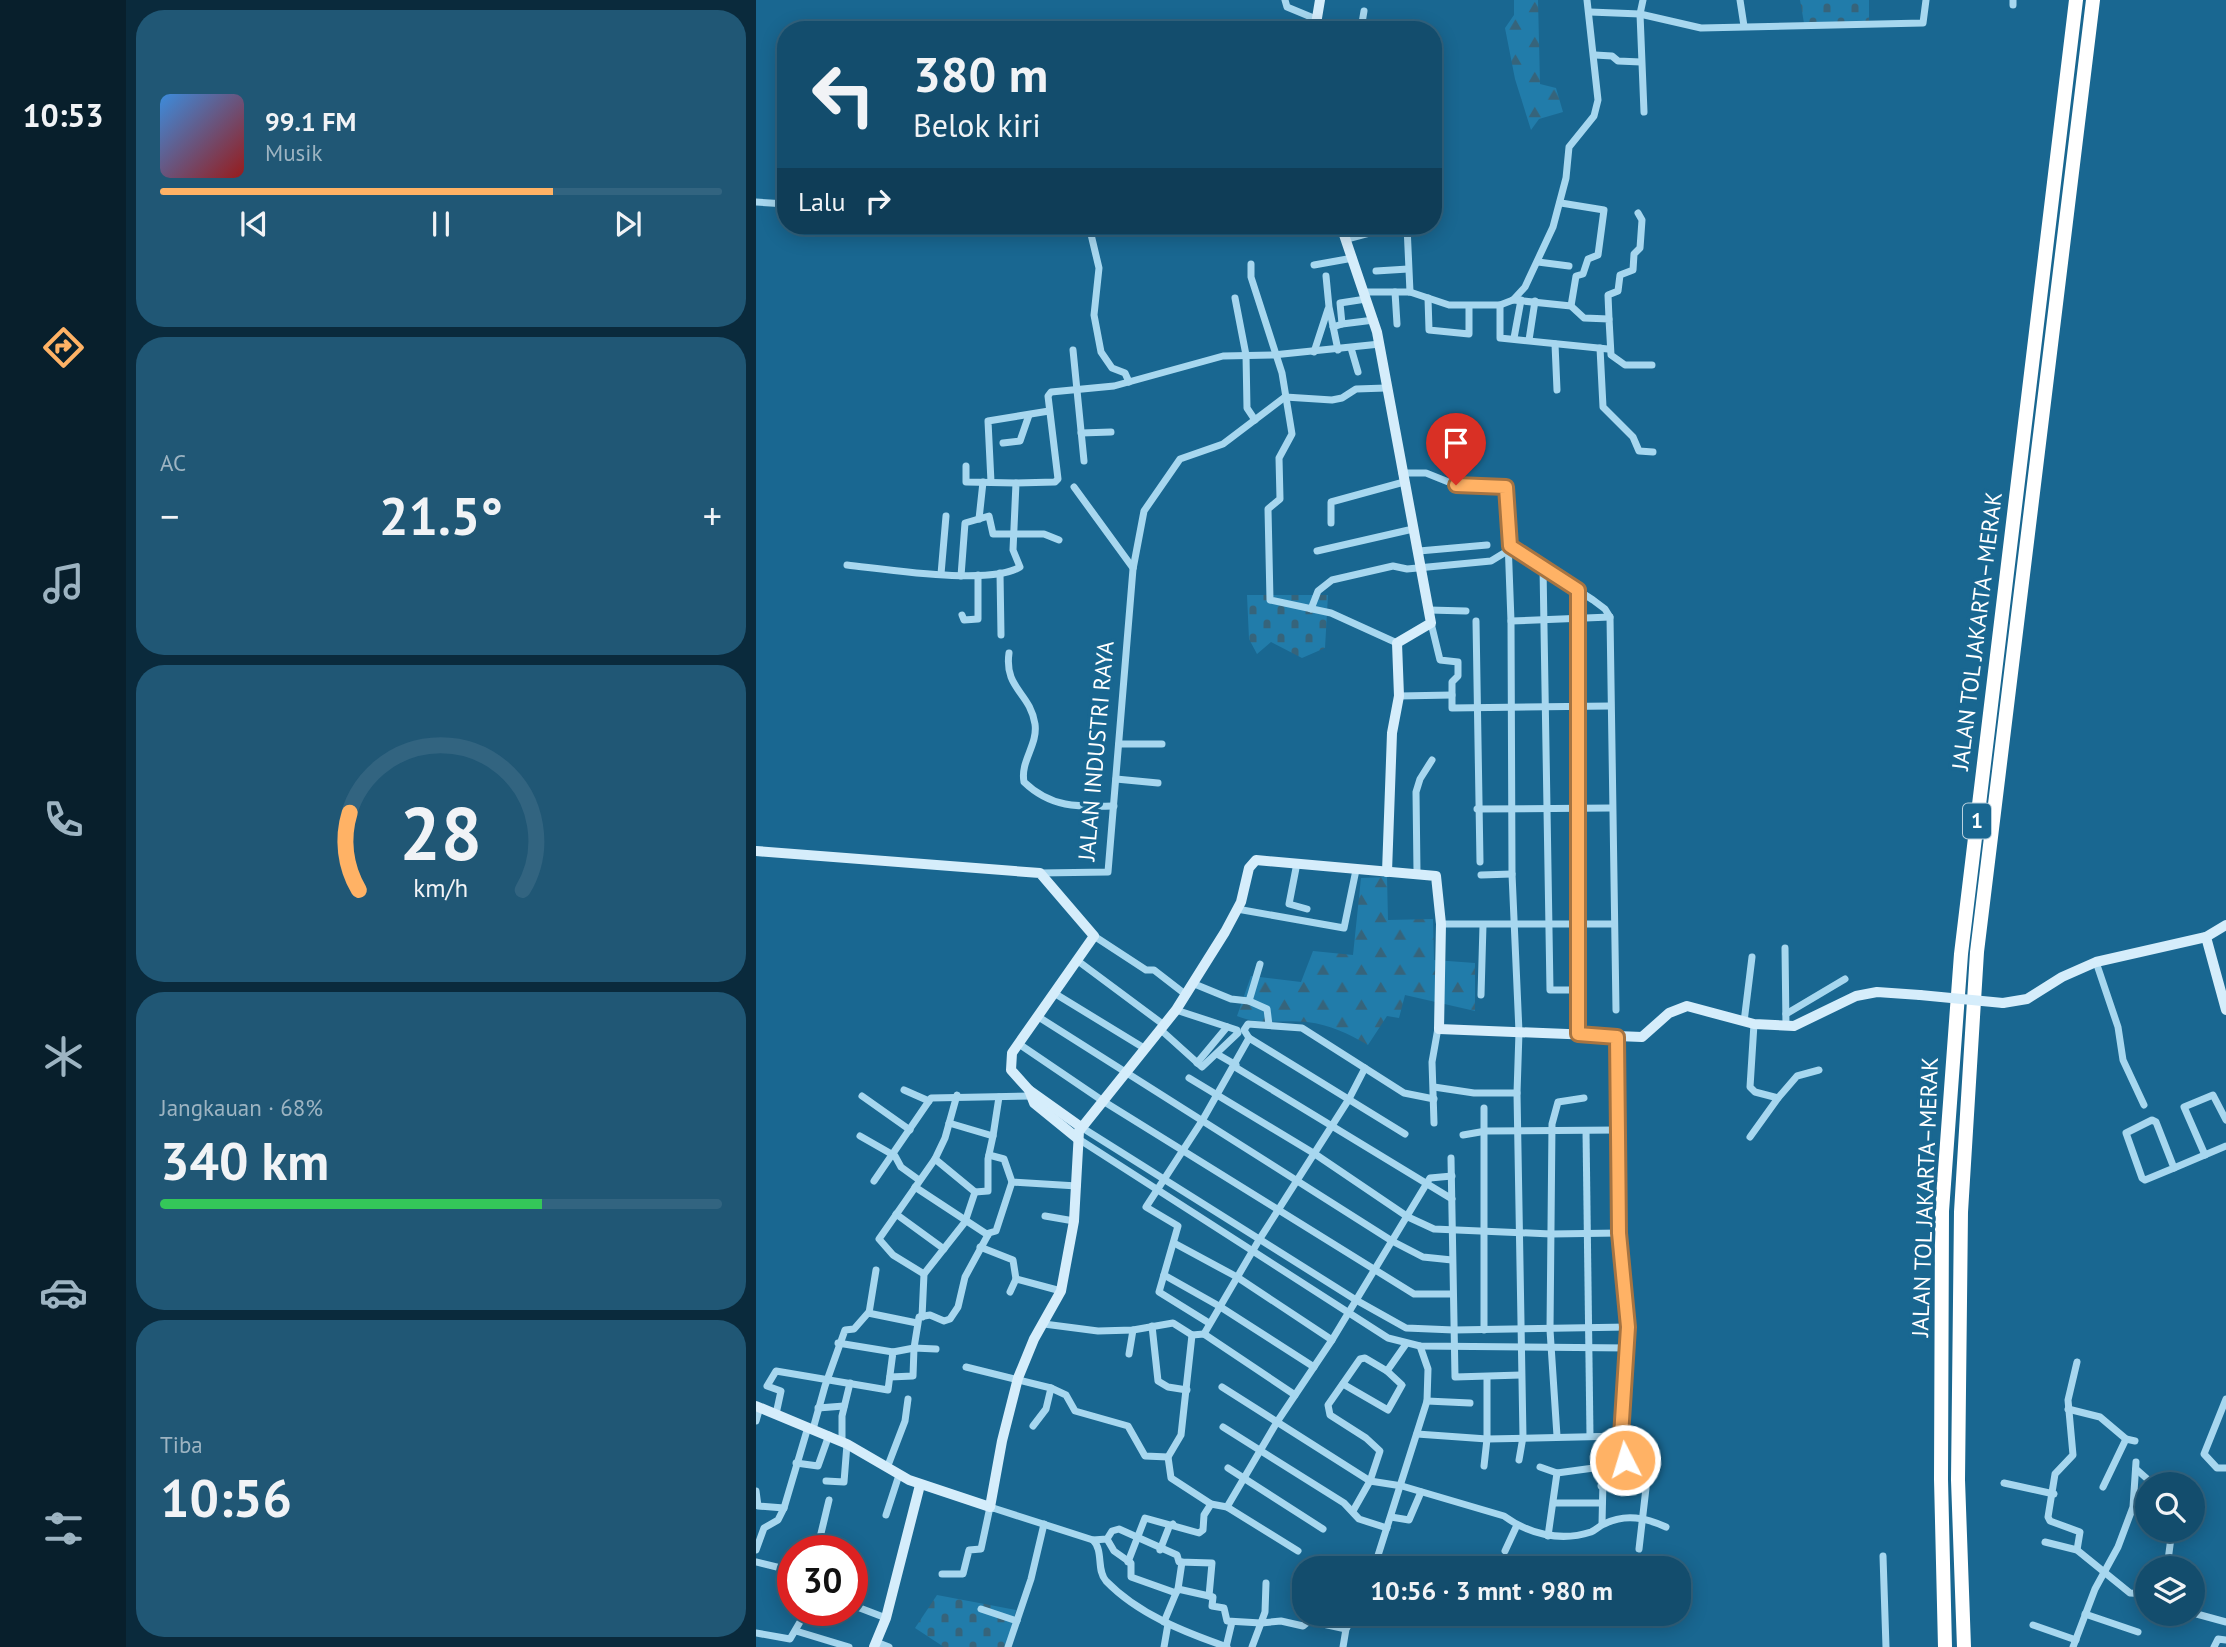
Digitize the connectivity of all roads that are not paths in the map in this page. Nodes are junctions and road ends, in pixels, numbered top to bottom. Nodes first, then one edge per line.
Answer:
1 (1285, 0) edge
2 (1320, 0) edge
3 (1587, 0) edge
4 (1643, 0) edge
5 (1740, 0) edge
6 (1926, 0) edge
7 (2076, 0) edge
8 (2093, 0) edge
9 (1364, 11) dead end
10 (1590, 12) junction
11 (1640, 14) junction
12 (1310, 21) edge
13 (1317, 21) edge
14 (1362, 21) edge
15 (1744, 26) junction
16 (1595, 55) junction
17 (1641, 62) junction
18 (1644, 112) dead end
19 (756, 202) edge
20 (777, 203) edge
21 (1560, 204) junction
22 (1638, 213) dead end
23 (1091, 235) edge
24 (1345, 235) edge
25 (1362, 235) edge
26 (1406, 235) edge
27 (1347, 239) junction
28 (1353, 258) junction
29 (1538, 262) junction
30 (1251, 264) dead end
31 (1314, 265) dead end
32 (1569, 266) dead end
33 (1408, 269) junction
34 (1376, 271) dead end
35 (1326, 276) dead end
36 (1395, 292) junction
37 (1410, 292) junction
38 (1365, 296) junction
39 (1235, 298) dead end
40 (1428, 298) junction
41 (1517, 300) junction
42 (1535, 301) junction
43 (1500, 305) junction
44 (1469, 306) junction
45 (1571, 306) junction
46 (1328, 307) junction
47 (1374, 320) junction
48 (1609, 320) junction
49 (1342, 324) junction
50 (1397, 324) dead end
51 (1333, 327) junction
52 (1514, 338) junction
53 (1529, 340) junction
54 (1380, 344) junction
55 (1555, 344) junction
56 (1351, 348) junction
57 (1604, 349) junction
58 (1073, 350) dead end
59 (1338, 350) junction
60 (1314, 352) junction
61 (1245, 355) junction
62 (1273, 355) junction
63 (1652, 365) dead end
64 (1358, 372) dead end
65 (1129, 382) junction
66 (1386, 388) junction
67 (1076, 389) junction
68 (1557, 390) dead end
69 (1285, 397) junction
70 (1049, 411) junction
71 (1029, 415) junction
72 (1255, 420) junction
73 (1111, 432) dead end
74 (1081, 433) junction
75 (1003, 443) dead end
76 (1653, 452) dead end
77 (1084, 461) dead end
78 (966, 466) dead end
79 (1403, 477) junction
80 (987, 482) junction
81 (1016, 482) junction
82 (1074, 487) dead end
83 (946, 516) dead end
84 (979, 519) junction
85 (1331, 523) dead end
86 (1413, 529) junction
87 (1013, 531) junction
88 (1059, 540) dead end
89 (1487, 545) dead end
90 (1509, 548) junction
91 (1317, 551) dead end
92 (1419, 551) junction
93 (847, 565) dead end
94 (1422, 566) junction
95 (1543, 567) junction
96 (1133, 569) junction
97 (1000, 573) junction
98 (941, 574) junction
99 (978, 575) junction
100 (961, 576) junction
101 (1578, 590) junction
102 (1311, 609) junction
103 (1429, 610) junction
104 (1466, 611) dead end
105 (962, 615) dead end
106 (1610, 617) junction
107 (1577, 618) junction
108 (978, 619) junction
109 (1544, 620) junction
110 (1476, 621) dead end
111 (1511, 621) junction
112 (1430, 623) junction
113 (979, 629) dead end
114 (1001, 635) dead end
115 (1397, 643) junction
116 (1009, 653) dead end
117 (1452, 695) junction
118 (1399, 696) junction
119 (1610, 705) junction
120 (1545, 707) junction
121 (1578, 707) junction
122 (1476, 709) junction
123 (1511, 709) junction
124 (1119, 744) junction
125 (1162, 744) dead end
126 (1432, 760) dead end
127 (1116, 779) junction
128 (1158, 783) dead end
129 (1114, 806) junction
130 (1578, 808) junction
131 (1610, 808) junction
132 (1477, 809) junction
133 (1511, 809) junction
134 (1547, 809) junction
135 (756, 851) edge
136 (1480, 862) dead end
137 (1297, 863) junction
138 (1356, 870) junction
139 (1387, 872) junction
140 (1040, 873) junction
141 (1417, 873) junction
142 (1512, 874) junction
143 (1481, 875) dead end
144 (1237, 909) junction
145 (1307, 909) dead end
146 (1441, 924) junction
147 (1549, 924) junction
148 (1612, 924) junction
149 (1483, 925) junction
150 (1515, 925) junction
151 (1578, 925) junction
152 (2226, 925) edge
153 (1094, 936) junction
154 (2206, 937) junction
155 (1786, 948) dead end
156 (1752, 957) dead end
157 (1078, 961) junction
158 (2096, 962) junction
159 (1260, 964) dead end
160 (1845, 979) dead end
161 (1192, 983) junction
162 (1578, 990) junction
163 (1054, 993) junction
164 (1185, 994) junction
165 (1482, 995) dead end
166 (1249, 1001) junction
167 (1176, 1010) junction
168 (1616, 1010) dead end
169 (2226, 1010) edge
170 (1786, 1014) junction
171 (1037, 1016) junction
172 (1749, 1023) junction
173 (1269, 1025) junction
174 (1786, 1026) junction
175 (1163, 1027) junction
176 (1227, 1027) junction
177 (1438, 1028) junction
178 (1519, 1032) junction
179 (1578, 1034) junction
180 (1617, 1037) junction
181 (1249, 1038) junction
182 (1019, 1044) junction
183 (1144, 1048) junction
184 (1217, 1055) junction
185 (1197, 1063) junction
186 (1236, 1066) junction
187 (1365, 1068) junction
188 (1819, 1070) dead end
189 (1123, 1073) junction
190 (1189, 1078) dead end
191 (1434, 1087) junction
192 (904, 1090) dead end
193 (1517, 1093) junction
194 (1033, 1094) junction
195 (1219, 1094) junction
196 (862, 1096) dead end
197 (957, 1096) junction
198 (999, 1097) junction
199 (1584, 1098) dead end
200 (1778, 1098) junction
201 (1349, 1099) junction
202 (1434, 1099) junction
203 (929, 1101) junction
204 (1103, 1101) junction
205 (2144, 1105) dead end
206 (1484, 1108) dead end
207 (2226, 1120) edge
208 (1202, 1121) junction
209 (949, 1123) junction
210 (1434, 1123) dead end
211 (1332, 1126) junction
212 (910, 1130) junction
213 (1618, 1130) junction
214 (1518, 1131) junction
215 (1586, 1131) junction
216 (1079, 1132) junction
217 (1485, 1132) junction
218 (1552, 1132) junction
219 (1405, 1135) dead end
220 (1463, 1135) dead end
221 (860, 1136) dead end
222 (993, 1136) junction
223 (1750, 1137) dead end
224 (2226, 1146) edge
225 (1184, 1152) junction
226 (1315, 1154) junction
227 (893, 1155) junction
228 (989, 1155) junction
229 (2205, 1155) junction
230 (1451, 1158) dead end
231 (934, 1160) junction
232 (2174, 1168) junction
233 (1452, 1176) junction
234 (1166, 1178) junction
235 (874, 1181) dead end
236 (1012, 1182) junction
237 (1297, 1182) junction
238 (917, 1183) junction
239 (1426, 1185) junction
240 (1077, 1186) junction
241 (1157, 1191) junction
242 (975, 1192) junction
243 (1452, 1199) junction
244 (1278, 1210) junction
245 (896, 1214) junction
246 (1045, 1216) dead end
247 (1408, 1217) junction
248 (1074, 1221) junction
249 (965, 1222) junction
250 (1452, 1229) junction
251 (1485, 1231) junction
252 (1520, 1233) junction
253 (1587, 1233) junction
254 (1619, 1233) junction
255 (1551, 1234) junction
256 (988, 1235) junction
257 (1259, 1240) junction
258 (1392, 1241) junction
259 (1174, 1243) junction
260 (981, 1247) junction
261 (944, 1249) junction
262 (1252, 1252) junction
263 (1452, 1260) junction
264 (876, 1270) dead end
265 (1374, 1270) junction
266 (924, 1274) junction
267 (1164, 1275) junction
268 (1237, 1277) junction
269 (1016, 1279) junction
270 (1061, 1291) junction
271 (1010, 1292) dead end
272 (1452, 1294) junction
273 (1356, 1300) junction
274 (1219, 1306) junction
275 (869, 1312) junction
276 (1349, 1312) junction
277 (919, 1320) junction
278 (1209, 1323) junction
279 (1396, 1323) junction
280 (1044, 1324) junction
281 (1152, 1326) junction
282 (1586, 1327) junction
283 (1628, 1327) junction
284 (1484, 1329) junction
285 (1520, 1329) junction
286 (1133, 1330) junction
287 (1454, 1330) junction
288 (1550, 1330) junction
289 (1204, 1334) junction
290 (1192, 1335) junction
291 (1388, 1337) junction
292 (1332, 1340) junction
293 (838, 1343) junction
294 (1406, 1344) junction
295 (1521, 1345) junction
296 (1420, 1346) junction
297 (1455, 1346) junction
298 (1552, 1346) junction
299 (1587, 1346) junction
300 (914, 1348) junction
301 (1628, 1348) junction
302 (936, 1349) dead end
303 (893, 1352) junction
304 (1129, 1354) dead end
305 (2077, 1362) dead end
306 (966, 1367) dead end
307 (1314, 1367) junction
308 (1387, 1371) junction
309 (1521, 1375) junction
310 (890, 1377) junction
311 (1487, 1377) junction
312 (827, 1378) junction
313 (1018, 1378) junction
314 (850, 1383) junction
315 (1343, 1384) junction
316 (1402, 1386) junction
317 (1222, 1387) dead end
318 (1412, 1387) dead end
319 (1051, 1388) junction
320 (1187, 1390) junction
321 (1295, 1395) junction
322 (908, 1399) dead end
323 (2226, 1399) edge
324 (1427, 1401) junction
325 (1470, 1403) dead end
326 (844, 1406) junction
327 (758, 1407) edge
328 (818, 1408) junction
329 (2068, 1409) junction
330 (776, 1414) junction
331 (756, 1421) edge
332 (1277, 1422) junction
333 (1033, 1426) dead end
334 (1223, 1427) dead end
335 (811, 1428) junction
336 (1417, 1434) junction
337 (829, 1435) junction
338 (1558, 1436) junction
339 (1590, 1436) junction
340 (1604, 1436) junction
341 (1621, 1436) junction
342 (1523, 1437) junction
343 (1487, 1439) junction
344 (2126, 1439) junction
345 (2135, 1441) dead end
346 (845, 1443) junction
347 (1262, 1450) junction
348 (1645, 1450) dead end
349 (1168, 1457) junction
350 (1520, 1460) dead end
351 (796, 1463) junction
352 (1484, 1466) dead end
353 (1539, 1467) dead end
354 (887, 1468) junction
355 (1228, 1468) dead end
356 (1601, 1468) junction
357 (2226, 1468) edge
358 (1557, 1473) junction
359 (899, 1475) junction
360 (1245, 1478) junction
361 (2135, 1480) edge
362 (826, 1481) dead end
363 (1370, 1481) junction
364 (2004, 1483) dead end
365 (920, 1485) junction
366 (1402, 1486) junction
367 (1601, 1486) junction
368 (2103, 1487) dead end
369 (756, 1491) edge
370 (1421, 1492) junction
371 (2054, 1494) junction
372 (829, 1500) dead end
373 (1555, 1503) junction
374 (1602, 1503) junction
375 (1211, 1504) junction
376 (990, 1507) junction
377 (1227, 1507) junction
378 (784, 1508) junction
379 (1353, 1511) junction
380 (886, 1515) dead end
381 (1391, 1517) junction
382 (1644, 1518) junction
383 (1044, 1524) junction
384 (1173, 1524) junction
385 (1602, 1524) junction
386 (1517, 1525) junction
387 (1667, 1527) dead end
388 (1387, 1528) junction
389 (1323, 1529) dead end
390 (821, 1535) edge
391 (1548, 1536) junction
392 (1107, 1539) junction
393 (1138, 1539) junction
394 (1093, 1540) junction
395 (2045, 1542) dead end
396 (1639, 1549) dead end
397 (756, 1550) edge
398 (1160, 1550) junction
399 (2077, 1550) junction
400 (1298, 1551) dead end
401 (1505, 1551) dead end
402 (1378, 1556) edge
403 (1883, 1556) dead end
404 (756, 1562) edge
405 (1128, 1562) junction
406 (1182, 1562) junction
407 (777, 1567) edge
408 (2103, 1573) junction
409 (942, 1574) dead end
410 (1266, 1583) dead end
411 (1177, 1591) junction
412 (2135, 1595) edge
413 (1209, 1596) junction
414 (981, 1609) dead end
415 (868, 1611) edge
416 (2085, 1614) junction
417 (2205, 1616) edge
418 (886, 1618) junction
419 (1017, 1621) junction
420 (1231, 1622) junction
421 (2226, 1622) edge
422 (1166, 1623) junction
423 (1261, 1623) junction
424 (2033, 1625) dead end
425 (799, 1626) edge
426 (1348, 1626) edge
427 (1346, 1629) junction
428 (796, 1631) junction
429 (2138, 1632) dead end
430 (756, 1633) edge
431 (2226, 1640) edge
432 (875, 1644) edge
433 (2074, 1644) edge
434 (849, 1647) edge
435 (889, 1647) edge
436 (1008, 1647) edge
437 (1164, 1647) edge
438 (1226, 1647) edge
439 (1252, 1647) edge
440 (1343, 1647) edge
441 (1886, 1647) edge
442 (1945, 1647) edge
443 (1964, 1647) edge
444 (2214, 1647) edge

1 - 12 street
2 - 13 street
3 - 10 street
4 - 11 street
5 - 15 street
6 - 15 street
7 - 442 highway, JALAN TOL JAKARTA–MERAK / 1
8 - 443 highway, JALAN TOL JAKARTA–MERAK / 1
9 - 14 street
10 - 11 street
10 - 16 street
11 - 15 street
11 - 17 street
16 - 17 street
16 - 21 street
17 - 18 street
19 - 20 street
21 - 29 street
21 - 45 street
22 - 48 street
23 - 65 street
24 - 27 street
25 - 27 street
26 - 33 street
27 - 28 street
28 - 31 street
28 - 38 street
29 - 32 street
29 - 41 street
30 - 62 street
33 - 34 street
33 - 37 street
35 - 46 street
36 - 37 street
36 - 38 street
36 - 50 street
37 - 40 street
38 - 47 street
38 - 49 street
39 - 61 street
40 - 44 street
40 - 44 street
41 - 42 street
41 - 43 street
41 - 52 street
42 - 45 street
42 - 53 street
43 - 44 street
43 - 52 street
45 - 48 street
46 - 51 street
46 - 60 street
47 - 49 street
47 - 54 street
48 - 57 street
49 - 51 street
51 - 59 street
52 - 53 street
53 - 55 street
54 - 56 street
54 - 66 street
55 - 57 street
55 - 68 street
56 - 59 street
56 - 64 street
57 - 63 street
57 - 76 street
58 - 67 street
59 - 60 street
60 - 62 street
61 - 62 street
61 - 65 street
61 - 72 street
62 - 69 street
65 - 67 street
66 - 69 street
66 - 79 street
67 - 70 street
67 - 74 street
69 - 72 street, JALAN INDUSTRI RAYA
69 - 102 street
70 - 71 street
70 - 81 street
71 - 75 street
71 - 80 street
72 - 96 street, JALAN INDUSTRI RAYA
73 - 74 street
74 - 77 street
78 - 80 street
79 - 85 street
79 - 86 street
79 - 90 street
80 - 81 street
80 - 84 street
81 - 87 street
82 - 96 street
83 - 98 street
84 - 87 street
84 - 100 street
86 - 91 street
86 - 92 street
87 - 88 street
87 - 97 street
89 - 92 street
90 - 94 street
90 - 95 street
90 - 111 street
92 - 94 street
93 - 98 street
94 - 102 street
94 - 103 street
95 - 101 street
95 - 109 street
96 - 124 street, JALAN INDUSTRI RAYA
97 - 99 street
97 - 114 street
98 - 100 street
99 - 100 street
99 - 108 street
101 - 106 street
101 - 107 street
102 - 115 street
103 - 104 street
103 - 112 street
105 - 108 street
106 - 107 street
106 - 119 street
107 - 109 street
107 - 121 street
108 - 113 street
109 - 111 street
109 - 120 street
110 - 122 street
111 - 123 street
112 - 115 street
112 - 117 street
115 - 118 street
116 - 129 street
117 - 118 street
117 - 122 street
118 - 139 street
119 - 121 street
119 - 131 street
120 - 121 street
120 - 123 street
120 - 134 street
121 - 130 street
122 - 123 street
122 - 132 street
123 - 133 street
124 - 125 street
124 - 127 street, JALAN INDUSTRI RAYA
126 - 141 street
127 - 128 street
127 - 129 street, JALAN INDUSTRI RAYA
129 - 140 street, JALAN INDUSTRI RAYA
130 - 131 street
130 - 134 street
130 - 151 street
131 - 148 street
132 - 133 street
132 - 136 street
133 - 134 street
133 - 142 street
134 - 147 street
135 - 140 street, JALAN INDUSTRI RAYA
137 - 138 street
137 - 144 street
137 - 145 street
138 - 139 street
138 - 144 street
139 - 141 street
140 - 153 street
141 - 146 street
142 - 143 street
142 - 150 street
144 - 161 street
146 - 149 street
146 - 177 street
147 - 150 street
147 - 151 street
147 - 162 street
148 - 151 street
148 - 168 street
149 - 150 street
149 - 165 street
150 - 178 street
151 - 162 street
152 - 154 street
153 - 157 street
153 - 164 street
154 - 158 street
154 - 169 street
155 - 170 street
156 - 172 street
157 - 163 street
157 - 175 street
158 - 174 street, bridge
158 - 205 street
159 - 166 street
160 - 170 street
161 - 164 street
161 - 166 street
162 - 179 street
163 - 171 street
163 - 183 street
164 - 167 street
166 - 173 street
167 - 175 street
167 - 176 street
170 - 174 street
171 - 182 street
171 - 189 street
172 - 174 street
172 - 180 street
172 - 200 street
173 - 181 street
173 - 187 street
175 - 183 street
175 - 185 street
176 - 184 street
176 - 185 street
177 - 178 street
177 - 191 street
178 - 179 street
178 - 193 street
179 - 180 street
180 - 213 street
181 - 186 street
181 - 201 street
182 - 194 street
182 - 204 street
183 - 189 street
184 - 185 street
184 - 186 street
186 - 195 street
186 - 211 street
187 - 201 street
187 - 202 street
188 - 200 street
189 - 204 street
189 - 208 street
190 - 195 street
191 - 193 street
191 - 202 street
192 - 203 street
193 - 214 street
194 - 198 street
194 - 216 street
195 - 208 street
195 - 226 street
196 - 212 street
197 - 198 street
197 - 203 street
197 - 209 street
198 - 222 street
199 - 218 street
200 - 223 street
201 - 211 street
201 - 219 street
202 - 210 street
203 - 212 street
204 - 216 street
204 - 225 street
206 - 217 street
207 - 229 street
208 - 225 street
208 - 237 street
209 - 222 street
209 - 231 street
211 - 226 street
211 - 239 street
212 - 227 street
213 - 215 street
213 - 254 street
214 - 217 street
214 - 218 street
214 - 252 street
215 - 218 street
215 - 253 street
216 - 234 street
216 - 240 street
216 - 241 street
217 - 220 street
217 - 251 street
218 - 255 street
221 - 227 street
222 - 228 street
224 - 229 street
225 - 234 street
225 - 244 street
226 - 237 street
226 - 247 street
227 - 235 street
227 - 238 street
228 - 236 street
228 - 242 street
229 - 232 street
230 - 233 street
231 - 238 street
231 - 242 street
232 - 232 street
233 - 239 street
233 - 243 street
234 - 241 street
234 - 257 street
236 - 240 street
236 - 256 street
237 - 244 street
237 - 258 street
238 - 245 street
238 - 249 street
239 - 243 street
239 - 247 street
240 - 248 street
241 - 259 street
241 - 262 street
242 - 249 street
243 - 250 street
244 - 257 street
244 - 265 street
245 - 261 street
245 - 266 street
246 - 248 street
247 - 250 street
247 - 258 street
248 - 270 street
249 - 256 street
249 - 261 street
250 - 251 street
250 - 263 street
251 - 252 street
251 - 284 street
252 - 255 street
252 - 285 street
253 - 254 street
253 - 255 street
253 - 282 street
254 - 283 street
255 - 288 street
256 - 260 street
257 - 262 street
257 - 273 street
258 - 263 street
258 - 265 street
259 - 267 street
259 - 268 street
260 - 269 street
260 - 277 street
261 - 266 street
262 - 268 street
262 - 276 street
263 - 272 street
264 - 275 street
265 - 272 street
265 - 273 street
266 - 277 street
267 - 274 street
267 - 278 street
268 - 274 street
268 - 292 street
269 - 270 street
269 - 271 street
270 - 280 street
272 - 287 street
273 - 276 street
273 - 279 street
274 - 278 street
274 - 307 street
275 - 277 street
275 - 293 street
276 - 291 street
276 - 292 street
277 - 300 street
278 - 289 street
279 - 287 street
279 - 291 street
280 - 286 street
280 - 313 street
281 - 286 street
281 - 290 street
281 - 320 street
282 - 283 street
282 - 288 street
282 - 299 street
283 - 301 street
284 - 285 street
284 - 287 street
285 - 288 street
285 - 295 street
286 - 304 street
287 - 297 street
288 - 298 street
289 - 290 street
289 - 321 street
290 - 320 street
291 - 294 street
292 - 307 street
293 - 303 street
293 - 312 street
294 - 296 street
294 - 308 street
295 - 297 street
295 - 298 street
295 - 309 street
296 - 297 street
296 - 324 street
297 - 311 street
298 - 299 street
298 - 338 street
299 - 301 street
299 - 339 street
300 - 302 street
300 - 303 street
300 - 310 street
301 - 341 street
303 - 310 street
305 - 329 street
306 - 313 street
307 - 321 street
308 - 315 street
308 - 316 street
309 - 311 street
309 - 342 street
310 - 314 street
311 - 343 street
312 - 314 street
312 - 328 street
312 - 330 street
313 - 319 street
313 - 376 street
314 - 326 street
315 - 316 street
315 - 363 street
316 - 318 street
317 - 332 street
319 - 333 street
319 - 349 street
320 - 349 street
321 - 332 street
322 - 354 street
323 - 357 street
324 - 325 street
324 - 336 street
326 - 328 street
326 - 346 street
327 - 330 street
327 - 331 street
328 - 335 street
329 - 344 street
329 - 371 street
330 - 335 street
332 - 347 street
332 - 363 street
334 - 347 street
335 - 337 street
335 - 351 street
336 - 343 street
336 - 366 street
337 - 346 street
337 - 351 street
338 - 339 street
338 - 342 street
339 - 340 street
340 - 341 street
340 - 356 street
341 - 367 street
342 - 343 street
342 - 350 street
343 - 352 street
344 - 345 street
344 - 368 street
346 - 354 street
346 - 362 street
347 - 360 street
347 - 379 street
348 - 382 street
349 - 375 street
351 - 378 street
353 - 358 street
354 - 359 street
355 - 360 street
356 - 358 street
356 - 367 street
358 - 373 street
359 - 365 street
359 - 380 street
360 - 377 street
360 - 389 street
361 - 408 street
363 - 366 street
363 - 379 street
364 - 371 street
365 - 376 street
365 - 418 street
366 - 370 street
366 - 381 street
367 - 374 street
369 - 378 street
370 - 381 street
370 - 386 street
371 - 399 street
372 - 390 street
373 - 374 street
373 - 391 street
374 - 385 street
375 - 377 street
375 - 384 street
376 - 383 street
376 - 409 street
377 - 400 street
378 - 397 street
379 - 388 street
381 - 388 street
382 - 385 street
382 - 387 street
382 - 396 street
383 - 394 street
383 - 419 street
384 - 393 street
384 - 398 street
385 - 391 street
386 - 391 street
386 - 401 street
388 - 402 street
392 - 393 street
392 - 394 street
392 - 405 street
393 - 398 street
393 - 405 street
394 - 422 street
395 - 399 street
398 - 406 street
399 - 408 street
403 - 441 street
404 - 407 street
405 - 411 street
406 - 411 street
406 - 413 street
408 - 412 street
408 - 416 street
410 - 423 street
411 - 413 street
411 - 422 street
413 - 420 street
414 - 419 street
415 - 418 street
416 - 429 street
416 - 433 street
417 - 421 street
418 - 432 street
419 - 436 street
420 - 423 street
420 - 438 street
422 - 437 street
422 - 438 street
423 - 427 street
423 - 439 street
424 - 433 street
425 - 428 street
426 - 427 street
427 - 440 street
428 - 430 street
428 - 434 street
431 - 444 street
432 - 435 street

